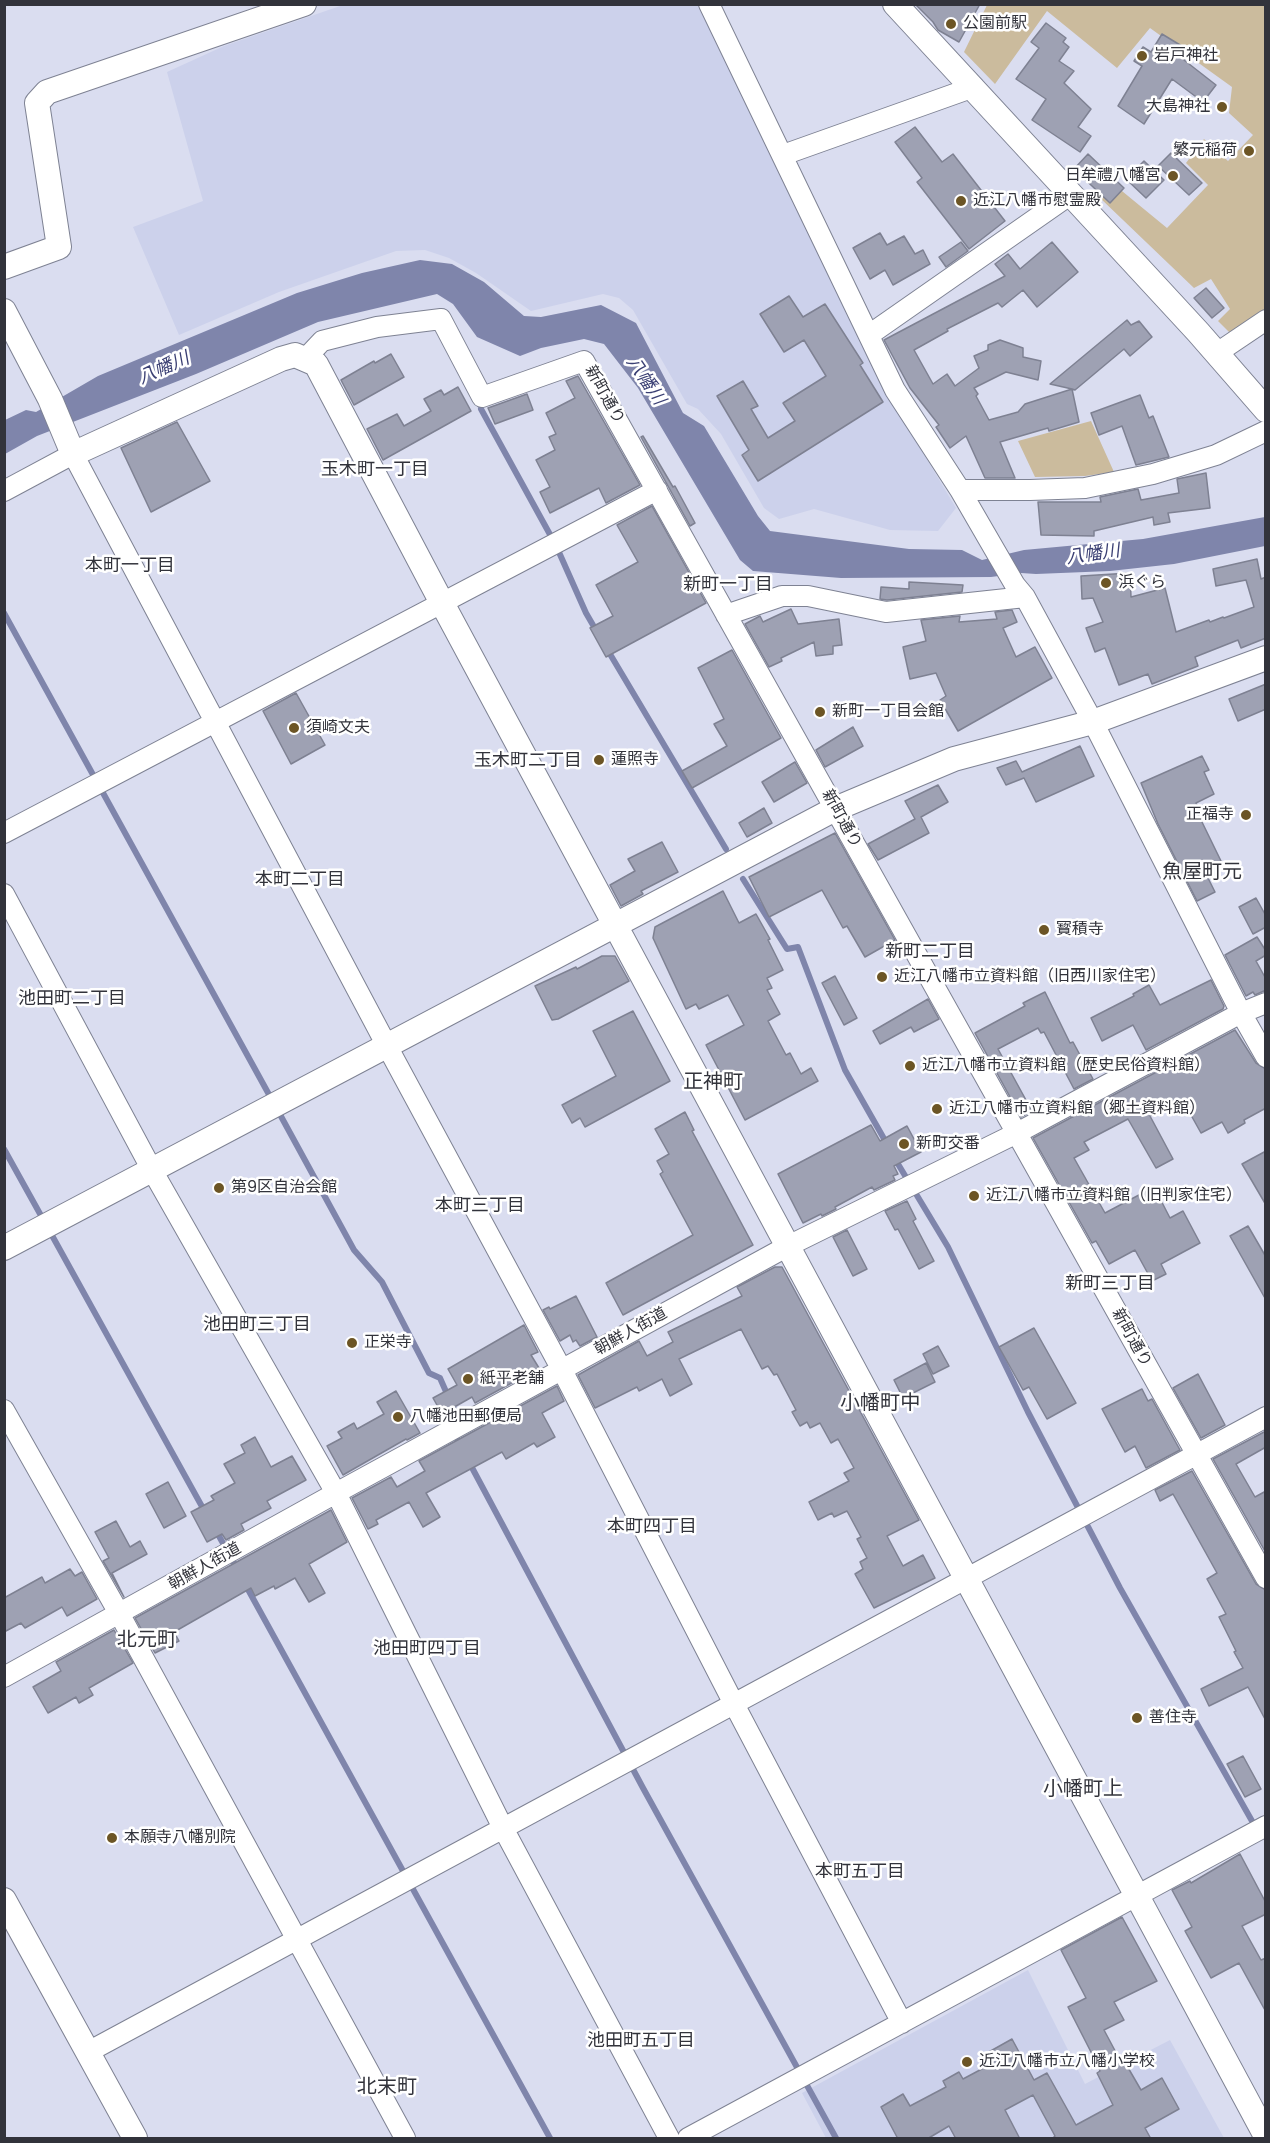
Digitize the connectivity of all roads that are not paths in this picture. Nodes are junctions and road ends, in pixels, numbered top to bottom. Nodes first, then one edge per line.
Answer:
1 (304, 4) edge
2 (709, 4) edge
3 (895, 4) edge
4 (974, 87) junction
5 (783, 155) junction
6 (1071, 194) junction
7 (4, 267) edge
8 (4, 311) edge
9 (1266, 320) edge
10 (869, 335) junction
11 (1217, 353) junction
12 (305, 358) junction
13 (1266, 410) edge
14 (1266, 431) edge
15 (73, 454) junction
16 (657, 490) junction
17 (960, 490) junction
18 (4, 491) edge
19 (1020, 591) junction
20 (442, 603) junction
21 (726, 615) junction
22 (1266, 658) edge
23 (215, 722) junction
24 (1093, 722) junction
25 (835, 809) junction
26 (4, 833) edge
27 (4, 894) edge
28 (615, 926) junction
29 (1266, 1003) edge
30 (1241, 1013) junction
31 (387, 1046) junction
32 (1266, 1057) edge
33 (1017, 1133) junction
34 (152, 1170) junction
35 (789, 1246) junction
36 (4, 1248) edge
37 (562, 1370) junction
38 (4, 1410) edge
39 (1266, 1417) edge
40 (1196, 1454) junction
41 (336, 1493) junction
42 (966, 1578) junction
43 (1266, 1578) edge
44 (120, 1615) junction
45 (4, 1677) edge
46 (734, 1704) junction
47 (1266, 1826) edge
48 (503, 1828) junction
49 (1136, 1896) junction
50 (4, 1900) edge
51 (295, 1940) junction
52 (902, 2023) junction
53 (88, 2052) junction
54 (1266, 2136) edge
55 (135, 2139) edge
56 (405, 2139) edge
57 (669, 2139) edge
58 (688, 2139) edge

1 - 7 street
2 - 5 street
3 - 4 street
4 - 5 street
4 - 6 street
5 - 10 street
6 - 10 street
6 - 11 street
8 - 15 street
9 - 11 street
10 - 17 street
11 - 13 street
12 - 15 street
12 - 16 street, 新町通り
12 - 20 street
14 - 17 street
15 - 18 street
15 - 23 street
16 - 20 street
16 - 21 street, 新町通り
17 - 19 street
19 - 21 street
19 - 24 street
20 - 23 street
20 - 28 street
21 - 25 street, 新町通り
22 - 24 street
23 - 26 street
23 - 31 street
24 - 25 street
24 - 30 street
25 - 28 street
25 - 33 street, 新町通り
27 - 34 street
28 - 31 street
28 - 35 street
29 - 30 street, 朝鮮人街道
30 - 32 street
30 - 33 street, 朝鮮人街道
31 - 34 street
31 - 37 street
33 - 35 street, 朝鮮人街道
33 - 40 street, 新町通り
34 - 36 street
34 - 41 street
35 - 37 street, 朝鮮人街道
35 - 42 street
37 - 41 street, 朝鮮人街道
37 - 46 street
38 - 44 street
39 - 40 street
40 - 42 street
40 - 43 street, 新町通り
41 - 44 street, 朝鮮人街道
41 - 48 street
42 - 46 street
42 - 49 street
44 - 45 street, 朝鮮人街道
44 - 51 street
46 - 48 street
46 - 52 street
47 - 49 street
48 - 51 street
48 - 57 street
49 - 52 street
49 - 54 street
50 - 53 street
51 - 53 street
51 - 56 street
52 - 58 street
53 - 55 street

